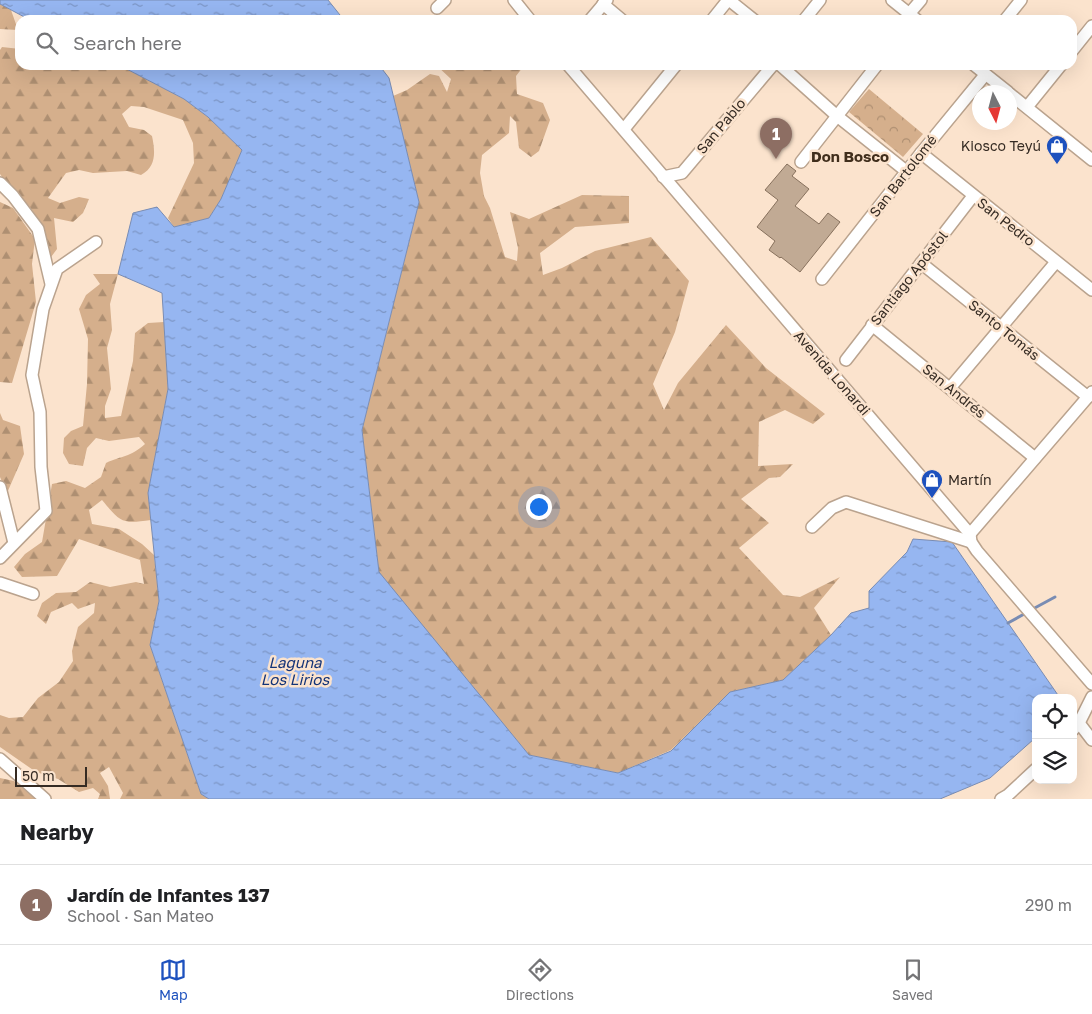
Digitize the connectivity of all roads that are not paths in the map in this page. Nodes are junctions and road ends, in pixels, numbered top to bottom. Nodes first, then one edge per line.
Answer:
1 (514, 0) edge
2 (728, 0) edge
3 (820, 0) edge
4 (892, 0) edge
5 (921, 0) edge
6 (1021, 0) edge
7 (605, 2) edge
8 (526, 15) edge
9 (594, 15) edge
10 (617, 15) edge
11 (716, 15) edge
12 (748, 15) edge
13 (808, 15) edge
14 (909, 15) edge
15 (914, 15) edge
16 (1009, 15) edge
17 (1092, 26) edge
18 (1077, 45) edge
19 (572, 70) edge
20 (672, 70) edge
21 (769, 70) edge
22 (786, 70) edge
23 (873, 70) edge
24 (980, 70) edge
25 (1056, 70) edge
26 (985, 75) junction
27 (998, 85) edge
28 (1017, 99) edge
29 (1027, 107) junction
30 (837, 116) junction
31 (624, 130) junction
32 (920, 153) junction
33 (1091, 157) edge
34 (801, 162) dead end
35 (906, 171) junction
36 (663, 177) junction
37 (0, 183) edge
38 (973, 196) junction
39 (96, 242) dead end
40 (1056, 262) junction
41 (921, 263) junction
42 (822, 279) dead end
43 (51, 286) junction
44 (1092, 290) edge
45 (872, 325) junction
46 (1001, 328) junction
47 (846, 360) dead end
48 (950, 388) junction
49 (1090, 394) edge
50 (1036, 458) junction
51 (0, 487) edge
52 (812, 527) dead end
53 (970, 538) junction
54 (14, 543) junction
55 (0, 558) edge
56 (0, 583) edge
57 (33, 594) dead end
58 (1092, 684) edge
59 (1092, 697) edge
60 (1077, 725) edge
61 (1077, 728) edge
62 (1092, 740) edge
63 (0, 759) edge
64 (1032, 773) edge
65 (45, 799) edge
66 (1001, 799) edge

1 - 8 street
2 - 11 street
2 - 12 street
3 - 13 street
4 - 14 street
5 - 15 street
6 - 16 street
7 - 9 street
7 - 10 street
17 - 18 street
19 - 31 street, Avenida Lonardi
20 - 31 street
21 - 36 street, San Pablo
22 - 30 street
23 - 30 street
24 - 26 street
25 - 29 street
26 - 27 street
26 - 32 street, San Bartolomé
28 - 29 street
29 - 33 street
30 - 34 street
30 - 35 street
31 - 36 street, Avenida Lonardi
32 - 35 street, San Bartolomé
32 - 38 street, San Pedro
35 - 42 street, San Bartolomé
36 - 53 street, Avenida Lonardi
37 - 43 street
38 - 40 street, San Pedro
38 - 41 street, Santiago Apóstol
39 - 43 street
40 - 44 street, San Pedro
40 - 46 street
41 - 45 street, Santiago Apóstol
41 - 46 street, Santo Tomás
43 - 54 street
45 - 47 street, Santiago Apóstol
45 - 48 street, San Andrés
46 - 48 street
46 - 49 street, Santo Tomás
48 - 50 street, San Andrés
49 - 50 street
50 - 53 street
51 - 54 street
52 - 53 street
53 - 58 street, Avenida Lonardi
54 - 55 street
56 - 57 street
59 - 60 street
61 - 62 street
63 - 65 street
64 - 66 street

